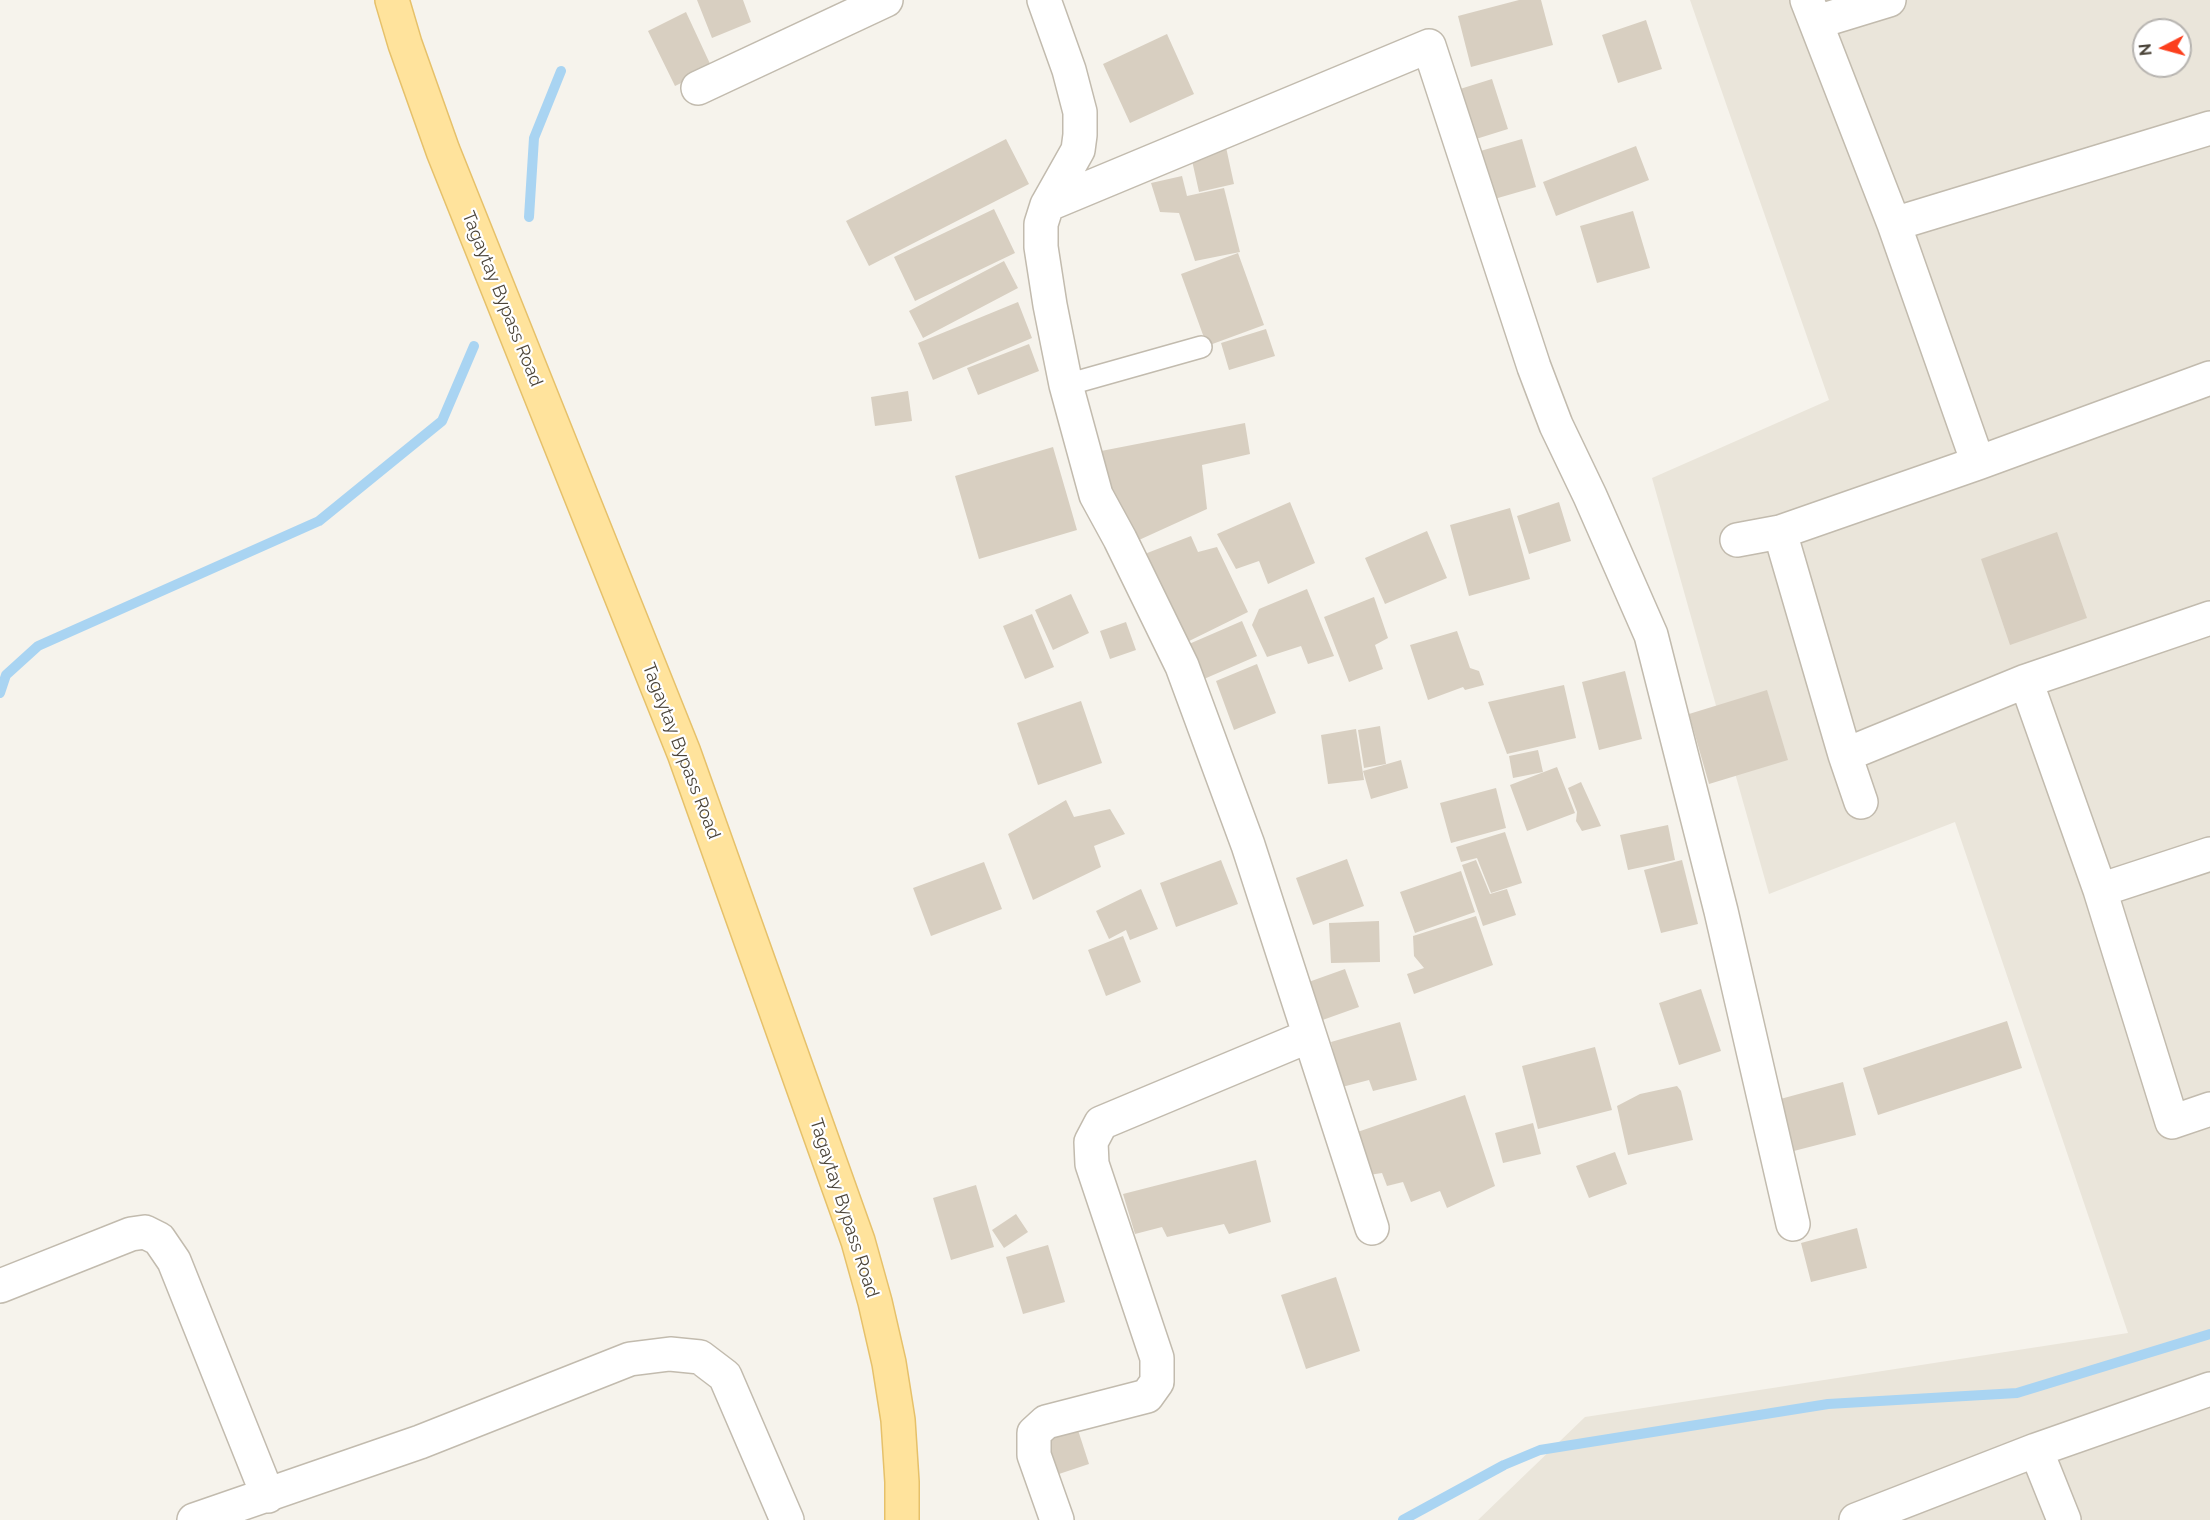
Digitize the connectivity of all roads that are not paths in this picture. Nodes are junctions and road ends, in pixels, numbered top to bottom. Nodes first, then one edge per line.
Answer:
1 (392, 0) edge
2 (886, 0) edge
3 (1044, 0) edge
4 (1889, 0) edge
5 (1812, 11) edge
6 (698, 88) dead end
7 (2210, 128) edge
8 (1047, 204) junction
9 (1894, 224) junction
10 (1201, 347) dead end
11 (2210, 378) edge
12 (1066, 385) junction
13 (1978, 463) junction
14 (1780, 532) junction
15 (1737, 540) dead end
16 (2210, 618) edge
17 (2026, 681) junction
18 (1845, 755) junction
19 (1861, 802) dead end
20 (2210, 854) edge
21 (2100, 890) junction
22 (1309, 1036) junction
23 (2210, 1109) edge
24 (1793, 1224) dead end
25 (1372, 1228) dead end
26 (0, 1286) edge
27 (2210, 1389) edge
28 (2036, 1450) junction
29 (268, 1496) junction
30 (194, 1520) edge
31 (787, 1520) edge
32 (902, 1520) edge
33 (1057, 1520) edge
34 (1856, 1520) edge
35 (2064, 1520) edge

1 - 32 main road, Tagaytay Bypass Road
2 - 6 street
3 - 8 street
4 - 5 street
5 - 9 street
7 - 9 street
8 - 12 street
8 - 24 street
9 - 13 street
10 - 12 lane
11 - 13 street
12 - 22 street
13 - 14 street
14 - 15 street
14 - 18 street
16 - 17 street
17 - 18 street
17 - 21 street
18 - 19 street
20 - 21 street
21 - 23 street
22 - 25 street
22 - 33 street
26 - 29 street
27 - 28 street
28 - 34 street
28 - 35 street
29 - 30 street
29 - 31 street

